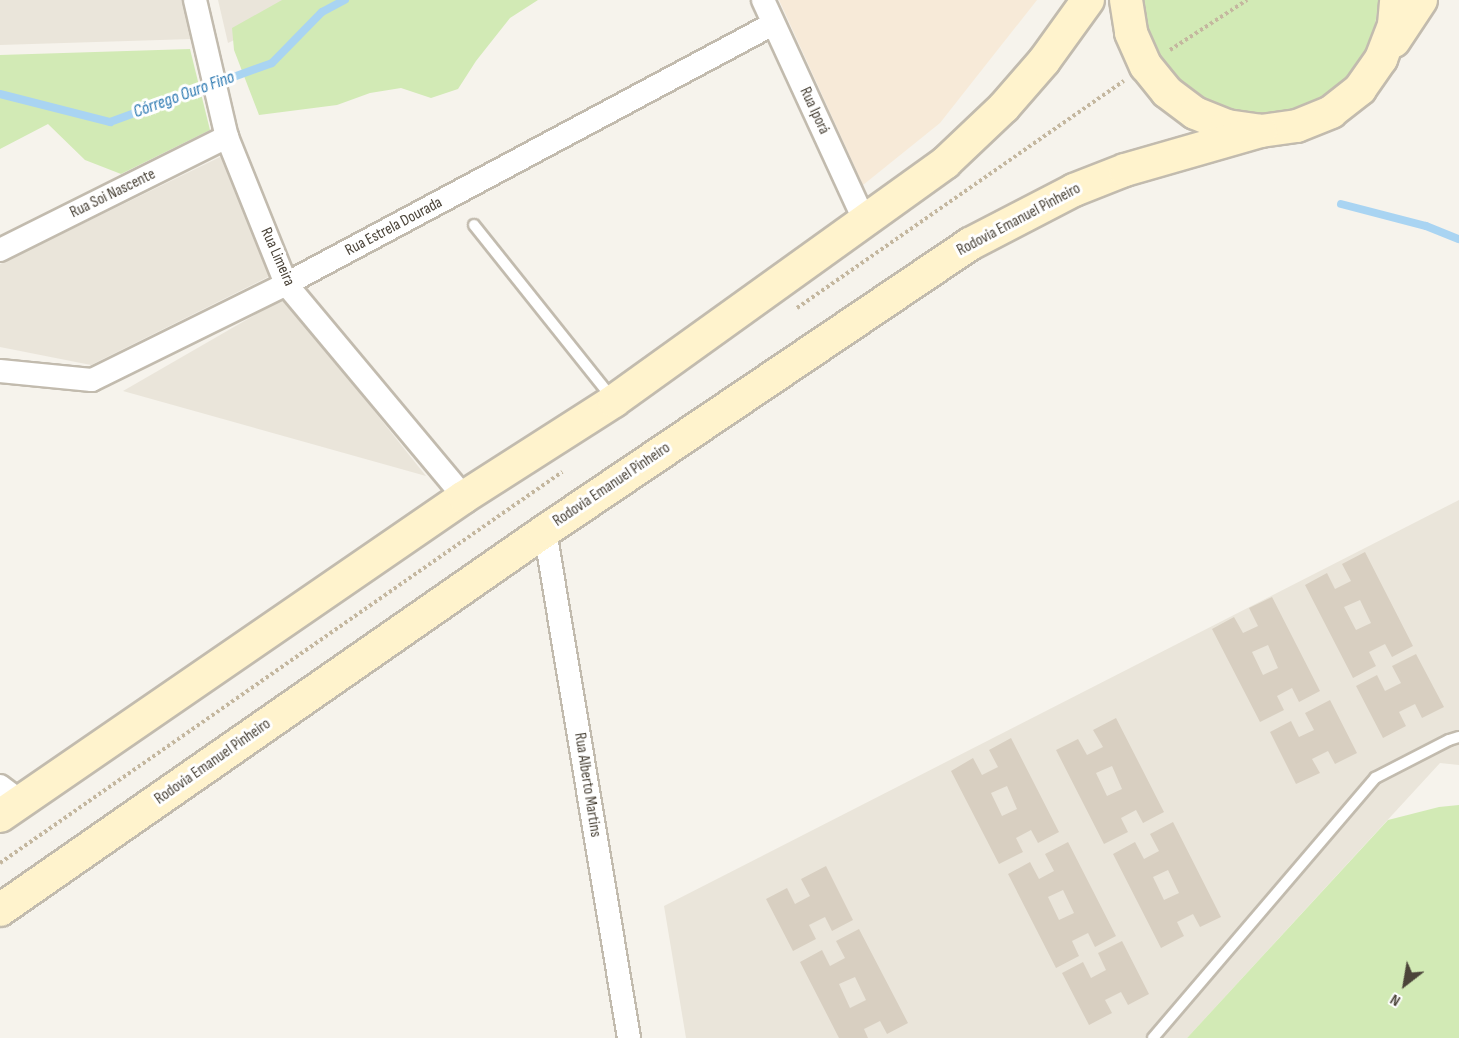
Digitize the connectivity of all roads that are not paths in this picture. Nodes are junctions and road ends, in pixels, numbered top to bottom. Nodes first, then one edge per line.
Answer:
1 (195, 0) edge
2 (763, 0) edge
3 (1088, 0) edge
4 (1126, 0) edge
5 (1396, 0) edge
6 (1421, 0) edge
7 (773, 24) junction
8 (1382, 59) junction
9 (1261, 130) junction
10 (227, 137) junction
11 (865, 222) junction
12 (474, 225) dead end
13 (0, 250) edge
14 (286, 284) junction
15 (0, 371) edge
16 (614, 401) junction
17 (464, 497) junction
18 (545, 531) junction
19 (1459, 737) edge
20 (7, 801) edge
21 (0, 910) edge
22 (629, 1038) edge
23 (1153, 1038) edge

1 - 10 street, Rua Limeira
2 - 7 street, Rua Iporá
3 - 11 main road
4 - 9 main road
5 - 8 main road
6 - 8 main road
7 - 11 street, Rua Iporá
7 - 14 street, Rua Estrela Dourada
8 - 9 main road
9 - 18 main road, Rodovia Emanuel Pinheiro
10 - 13 street, Rua Soi Nascente
10 - 14 street, Rua Limeira
11 - 16 main road
12 - 16 lane
14 - 15 street, Rua Estrela Dourada
14 - 17 street, Rua Limeira
16 - 17 main road
17 - 20 main road
18 - 21 main road, Rodovia Emanuel Pinheiro
18 - 22 street, Rua Alberto Martins
19 - 23 lane

